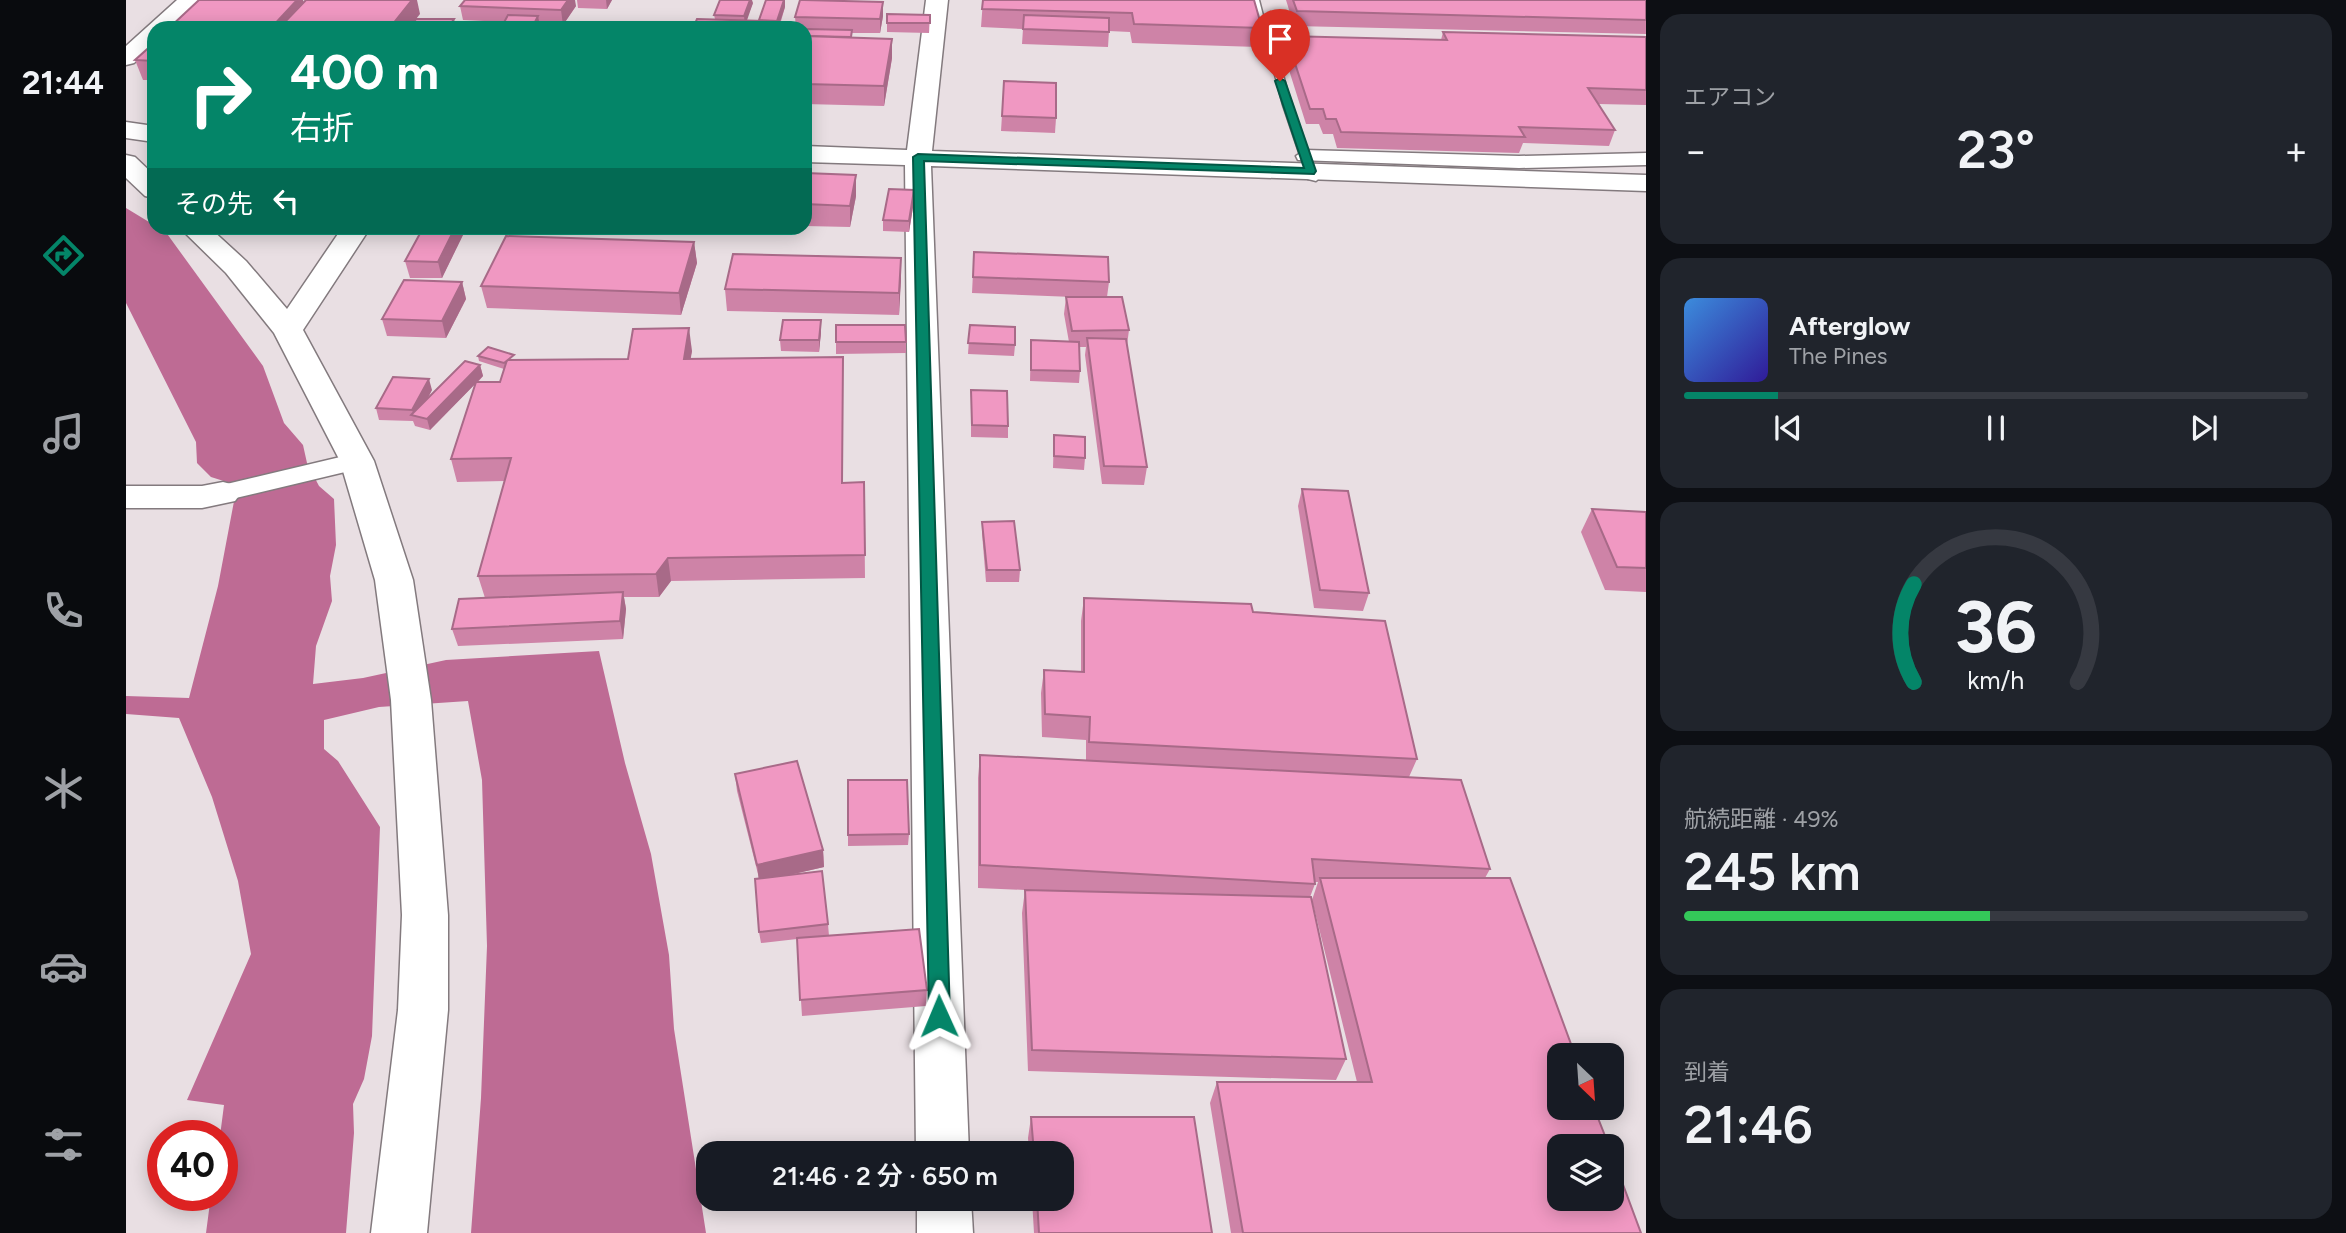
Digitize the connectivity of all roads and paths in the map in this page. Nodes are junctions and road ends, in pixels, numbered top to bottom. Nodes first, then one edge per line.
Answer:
1 (190, 0) edge
2 (937, 0) edge
3 (1255, 0) edge
4 (167, 21) edge
5 (1264, 37) junction
6 (147, 39) edge
7 (1318, 39) edge
8 (126, 58) edge
9 (126, 123) edge
10 (147, 125) edge
11 (126, 130) edge
12 (147, 133) edge
13 (812, 153) edge
14 (1646, 159) edge
15 (918, 160) junction
16 (812, 161) edge
17 (126, 163) edge
18 (1309, 169) junction
19 (147, 183) edge
20 (1646, 186) edge
21 (202, 235) edge
22 (351, 235) edge
23 (288, 330) junction
24 (342, 465) junction
25 (223, 493) joint
26 (126, 496) edge
27 (943, 1141) edge
28 (944, 1211) edge
29 (399, 1233) edge
30 (945, 1233) edge

1 - 4 street
2 - 15 street
3 - 5 lane
5 - 7 lane
5 - 18 lane
6 - 8 street
9 - 10 street
11 - 12 street
13 - 15 street
14 - 18 street
15 - 16 street
15 - 18 street
15 - 27 street
17 - 19 street
18 - 20 street
21 - 23 street
22 - 23 street
23 - 24 street
24 - 25 street
24 - 29 street
25 - 26 street
28 - 30 street

